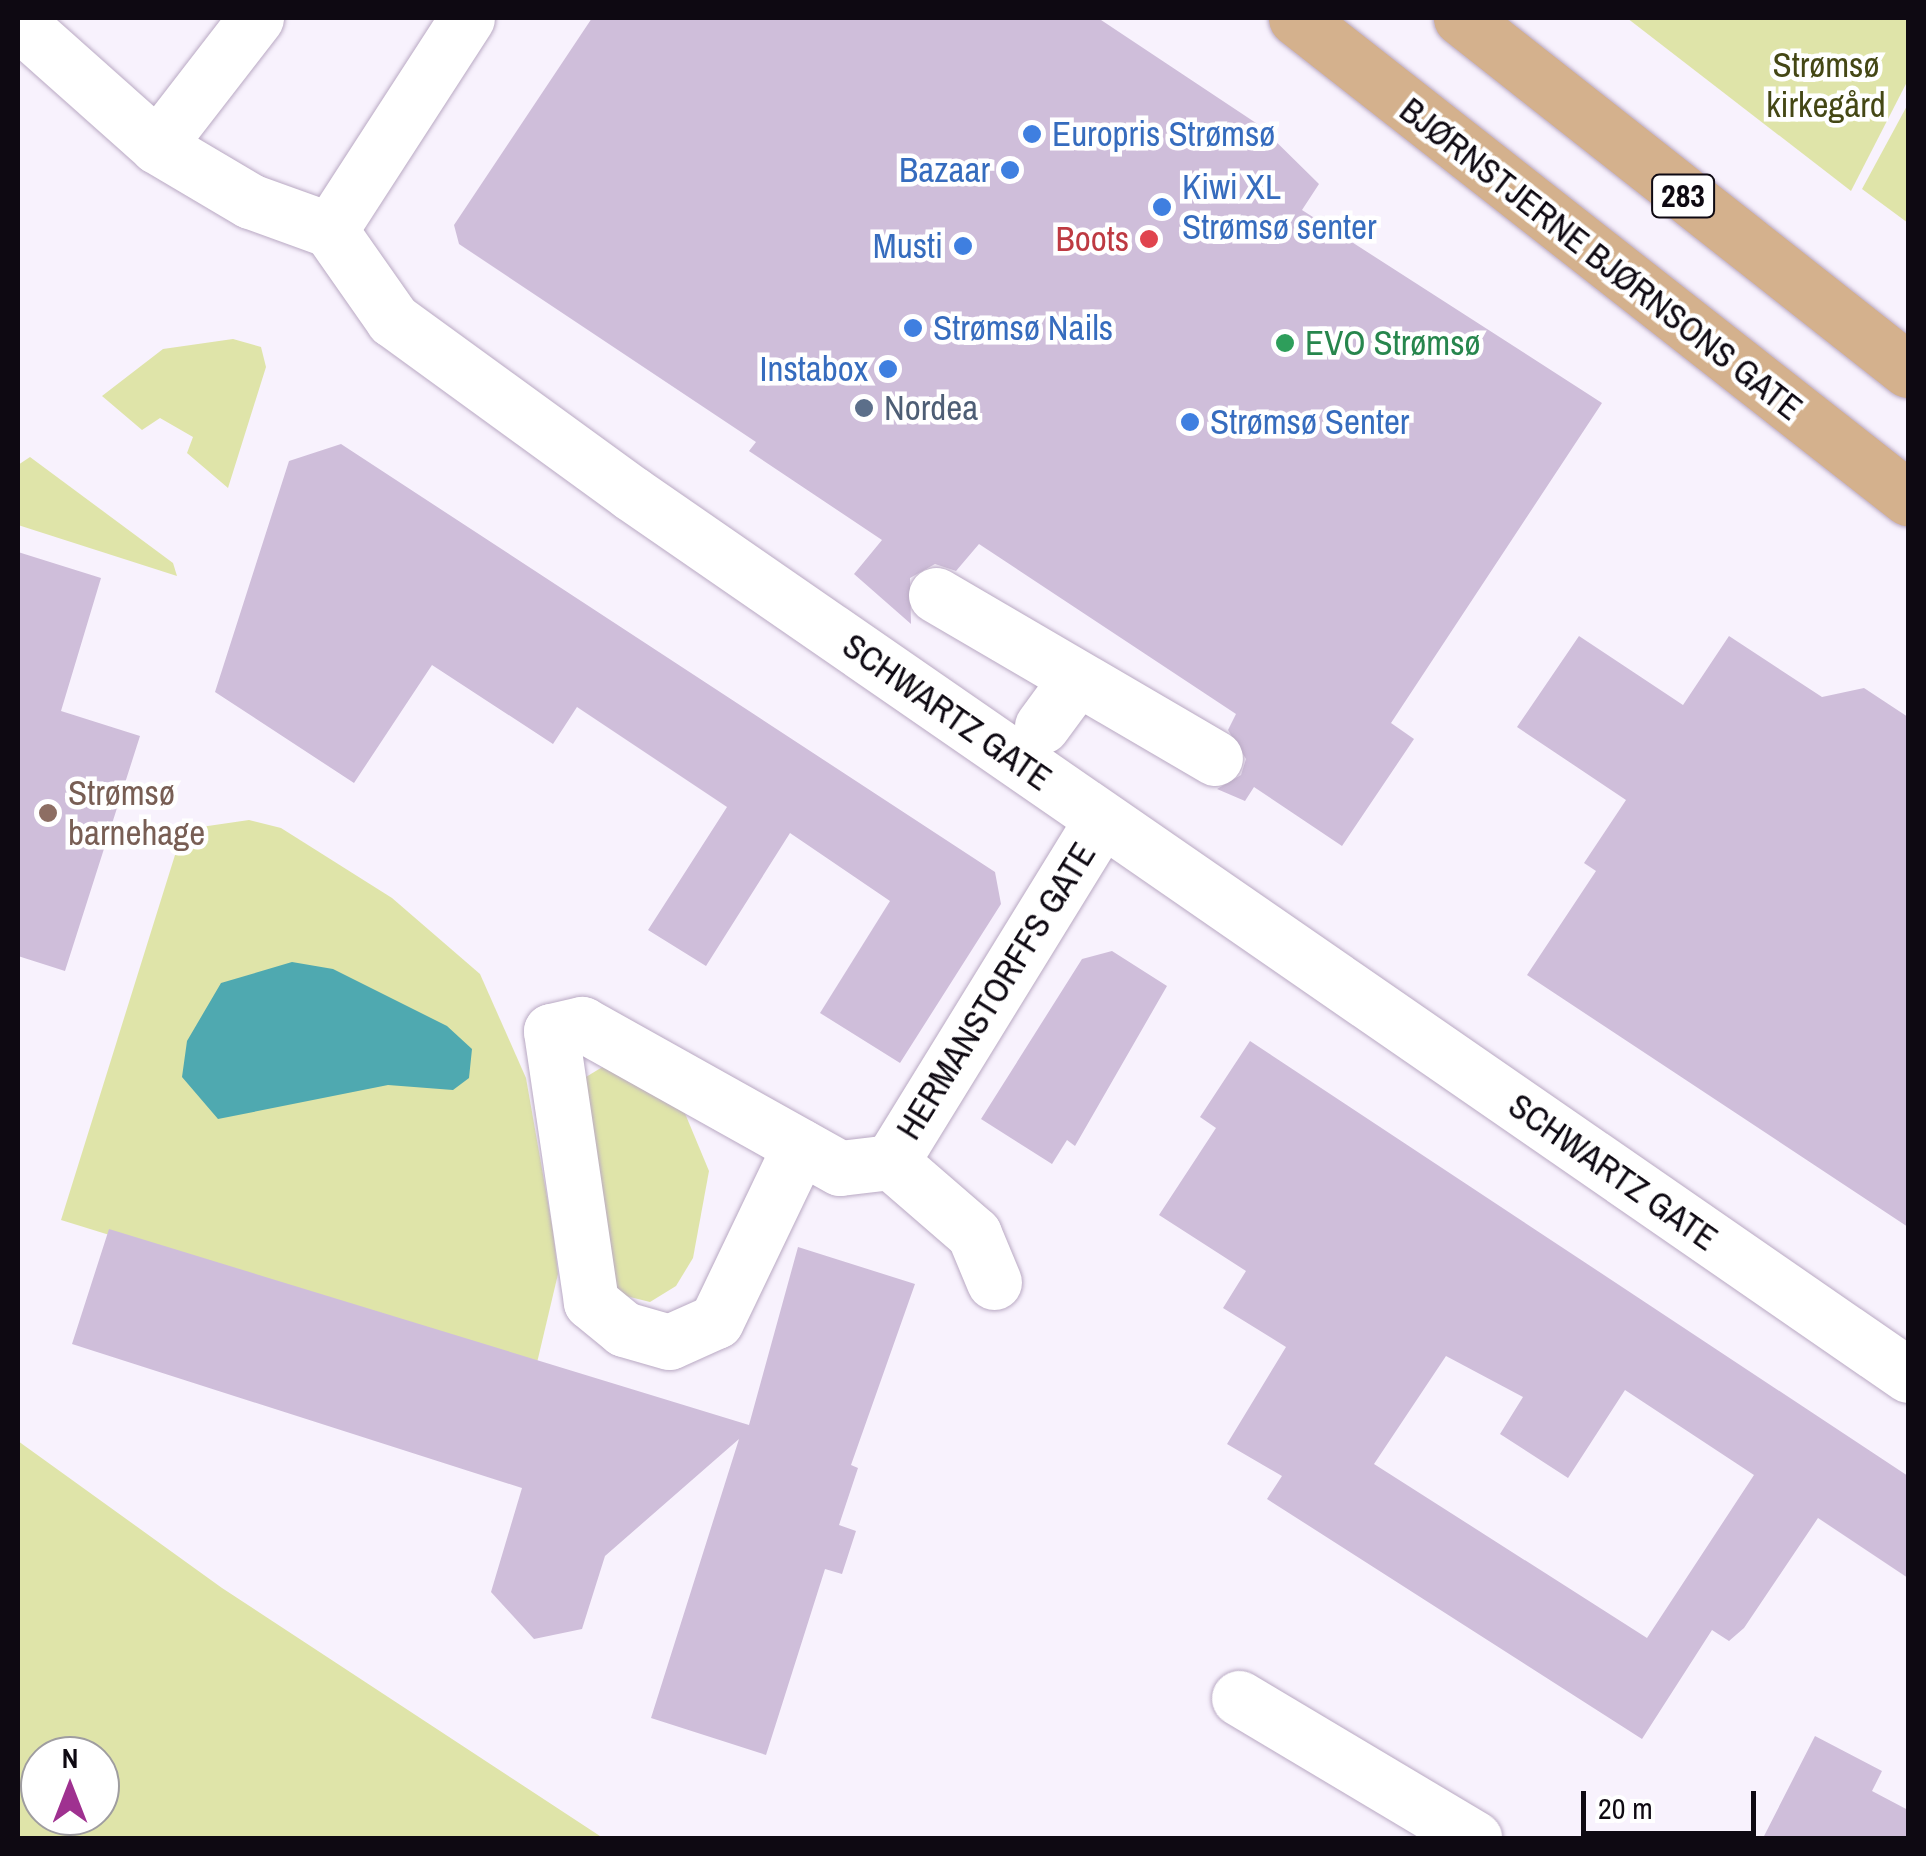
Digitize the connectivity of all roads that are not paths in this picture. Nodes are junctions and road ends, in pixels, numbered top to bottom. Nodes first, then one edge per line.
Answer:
1 (256, 18) edge
2 (467, 18) edge
3 (1296, 18) edge
4 (1461, 18) edge
5 (18, 22) edge
6 (157, 146) junction
7 (330, 230) junction
8 (1908, 370) edge
9 (1908, 498) edge
10 (936, 595) dead end
11 (1075, 681) junction
12 (1042, 726) dead end
13 (1216, 758) dead end
14 (1101, 820) junction
15 (800, 1146) junction
16 (891, 1162) junction
17 (994, 1282) dead end
18 (1908, 1375) edge
19 (1238, 1698) dead end
20 (1474, 1838) edge

1 - 6 street
2 - 7 street
3 - 9 main road, BJØRNSTJERNE BJØRNSONS GATE
4 - 8 main road, 283
5 - 6 street
6 - 7 street
7 - 14 street, SCHWARTZ GATE
10 - 11 street
11 - 12 street
11 - 13 street
14 - 16 street, HERMANSTORFFS GATE
14 - 18 street, SCHWARTZ GATE
15 - 15 street, HERMANSTORFFS GATE
15 - 16 street, HERMANSTORFFS GATE
16 - 17 street, HERMANSTORFFS GATE
19 - 20 street

